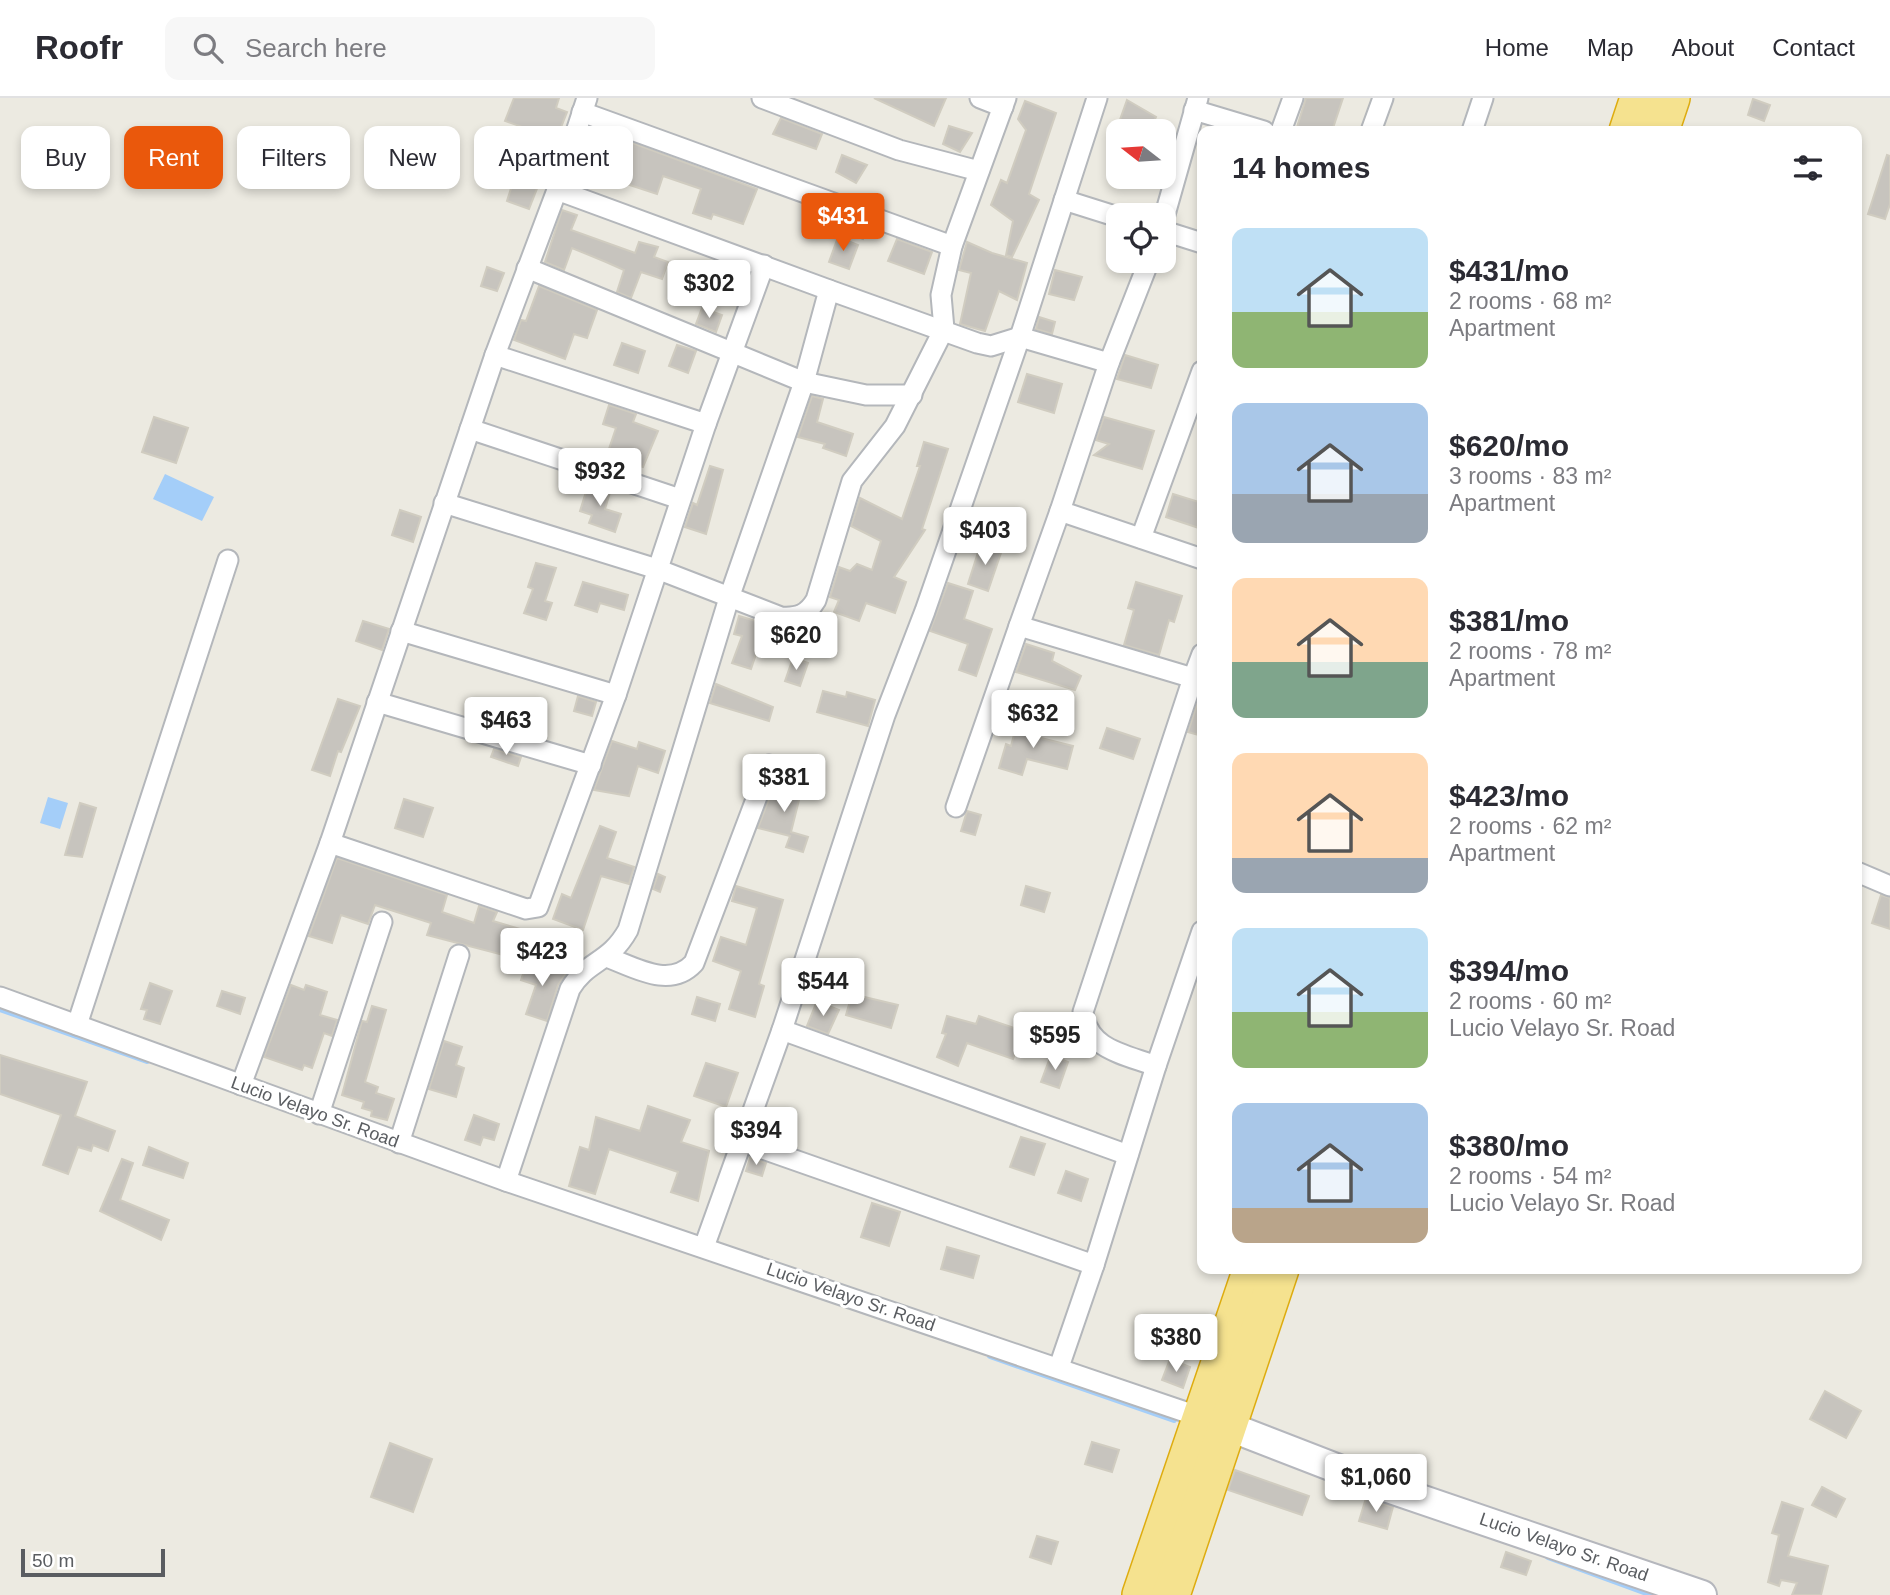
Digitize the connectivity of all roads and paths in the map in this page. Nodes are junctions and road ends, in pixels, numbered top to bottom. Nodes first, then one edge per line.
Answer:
1 (762, 98) edge
2 (980, 98) edge
3 (1097, 98) edge
4 (1293, 98) edge
5 (1383, 98) edge
6 (1483, 98) edge
7 (1639, 98) edge
8 (1671, 98) edge
9 (1005, 102) edge
10 (1196, 104) edge
11 (584, 105) edge
12 (1251, 126) edge
13 (1284, 126) edge
14 (1373, 126) edge
15 (1474, 126) edge
16 (1630, 126) edge
17 (1662, 126) edge
18 (979, 171) junction
19 (557, 190) junction
20 (1064, 200) junction
21 (1168, 203) edge
22 (1106, 213) edge
23 (1176, 235) edge
24 (1197, 241) edge
25 (952, 246) junction
26 (764, 265) junction
27 (527, 268) junction
28 (1144, 273) edge
29 (829, 290) junction
30 (944, 329) junction
31 (1020, 337) junction
32 (733, 354) junction
33 (495, 355) junction
34 (1109, 363) junction
35 (804, 382) junction
36 (1197, 385) edge
37 (912, 395) junction
38 (706, 424) junction
39 (470, 429) junction
40 (681, 499) junction
41 (444, 503) junction
42 (1060, 511) junction
43 (1141, 538) junction
44 (1197, 557) edge
45 (228, 560) dead end
46 (657, 569) junction
47 (729, 598) junction
48 (1019, 626) junction
49 (401, 631) junction
50 (1197, 669) edge
51 (1194, 678) junction
52 (616, 695) junction
53 (377, 702) junction
54 (591, 765) junction
55 (769, 765) dead end
56 (956, 807) dead end
57 (330, 843) junction
58 (1862, 874) edge
59 (1890, 886) edge
60 (382, 922) dead end
61 (1197, 946) edge
62 (459, 955) dead end
63 (607, 957) junction
64 (0, 997) edge
65 (77, 1025) junction
66 (782, 1030) junction
67 (1156, 1066) junction
68 (241, 1085) junction
69 (319, 1114) junction
70 (743, 1142) junction
71 (399, 1143) junction
72 (1128, 1155) junction
73 (506, 1181) junction
74 (704, 1248) junction
75 (1094, 1265) junction
76 (1251, 1274) edge
77 (1278, 1274) edge
78 (1059, 1367) junction
79 (1216, 1423) junction
80 (1141, 1595) edge
81 (1171, 1595) edge
82 (1702, 1595) edge

1 - 18 street
2 - 9 street
3 - 20 street
4 - 13 street
5 - 14 street
6 - 15 street
7 - 16 highway
8 - 17 highway
9 - 18 street
10 - 12 street
10 - 21 street
11 - 19 street
11 - 25 street
18 - 25 street
19 - 26 street
19 - 27 street
20 - 22 street
20 - 31 street
23 - 24 street
25 - 30 street
26 - 29 street
26 - 32 street
27 - 32 street
27 - 33 street
28 - 34 street
29 - 30 street
29 - 35 street
30 - 31 street
30 - 37 street
31 - 34 street
31 - 66 street
32 - 35 street
32 - 38 street
33 - 38 street
33 - 39 street
34 - 42 street
35 - 37 street
35 - 47 street
36 - 43 street
37 - 47 street
38 - 40 street
39 - 40 street
39 - 41 street
40 - 46 street
41 - 46 street
41 - 49 street
42 - 43 street
42 - 48 street
43 - 44 street
45 - 65 street
46 - 47 street
46 - 52 street
47 - 63 street
48 - 51 street
48 - 56 street
49 - 52 street
49 - 53 street
50 - 51 street
51 - 67 street
52 - 54 street
53 - 54 street
53 - 57 street
54 - 57 street
55 - 63 street
57 - 68 street
58 - 59 street
60 - 69 street
61 - 67 street
62 - 71 street
63 - 73 street
64 - 65 street, Lucio Velayo Sr. Road
65 - 68 street, Lucio Velayo Sr. Road
66 - 70 street
66 - 72 street
67 - 72 street
68 - 69 street, Lucio Velayo Sr. Road
69 - 71 street, Lucio Velayo Sr. Road
70 - 74 street
70 - 75 street
71 - 73 street, Lucio Velayo Sr. Road
72 - 75 street
73 - 74 street, Lucio Velayo Sr. Road
74 - 78 street, Lucio Velayo Sr. Road
75 - 78 street
76 - 79 highway
77 - 79 highway
78 - 79 street, Lucio Velayo Sr. Road
79 - 80 highway
79 - 81 highway
79 - 82 main road, Lucio Velayo Sr. Road

